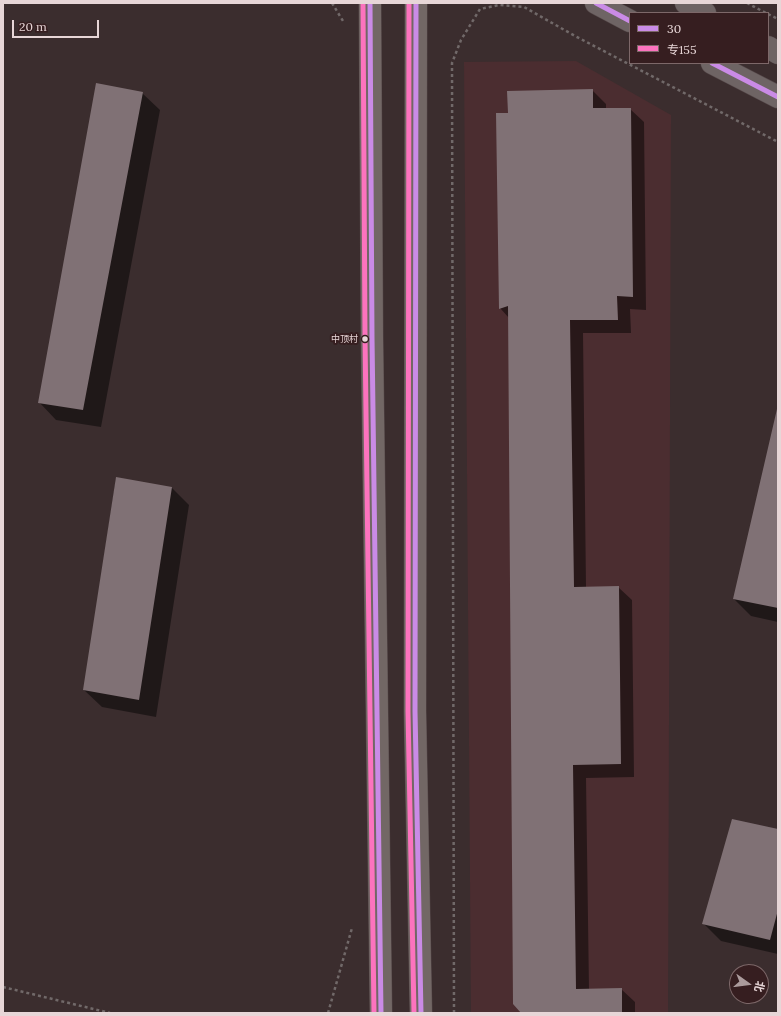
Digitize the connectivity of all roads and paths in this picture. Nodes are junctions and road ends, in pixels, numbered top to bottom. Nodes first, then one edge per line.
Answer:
1 (370, 3) edge
2 (416, 3) edge
3 (596, 3) edge
4 (686, 3) edge
5 (747, 3) edge
6 (703, 12) edge
7 (763, 12) edge
8 (629, 20) edge
9 (769, 48) edge
10 (778, 53) edge
11 (714, 64) edge
12 (778, 97) edge
13 (778, 142) edge
14 (3, 987) edge
15 (110, 1013) edge
16 (381, 1013) edge
17 (421, 1013) edge
18 (454, 1013) edge

1 - 16 main road
2 - 17 main road
3 - 8 street
4 - 6 street
5 - 7 path
9 - 10 street
11 - 12 street
13 - 18 path
14 - 15 path

